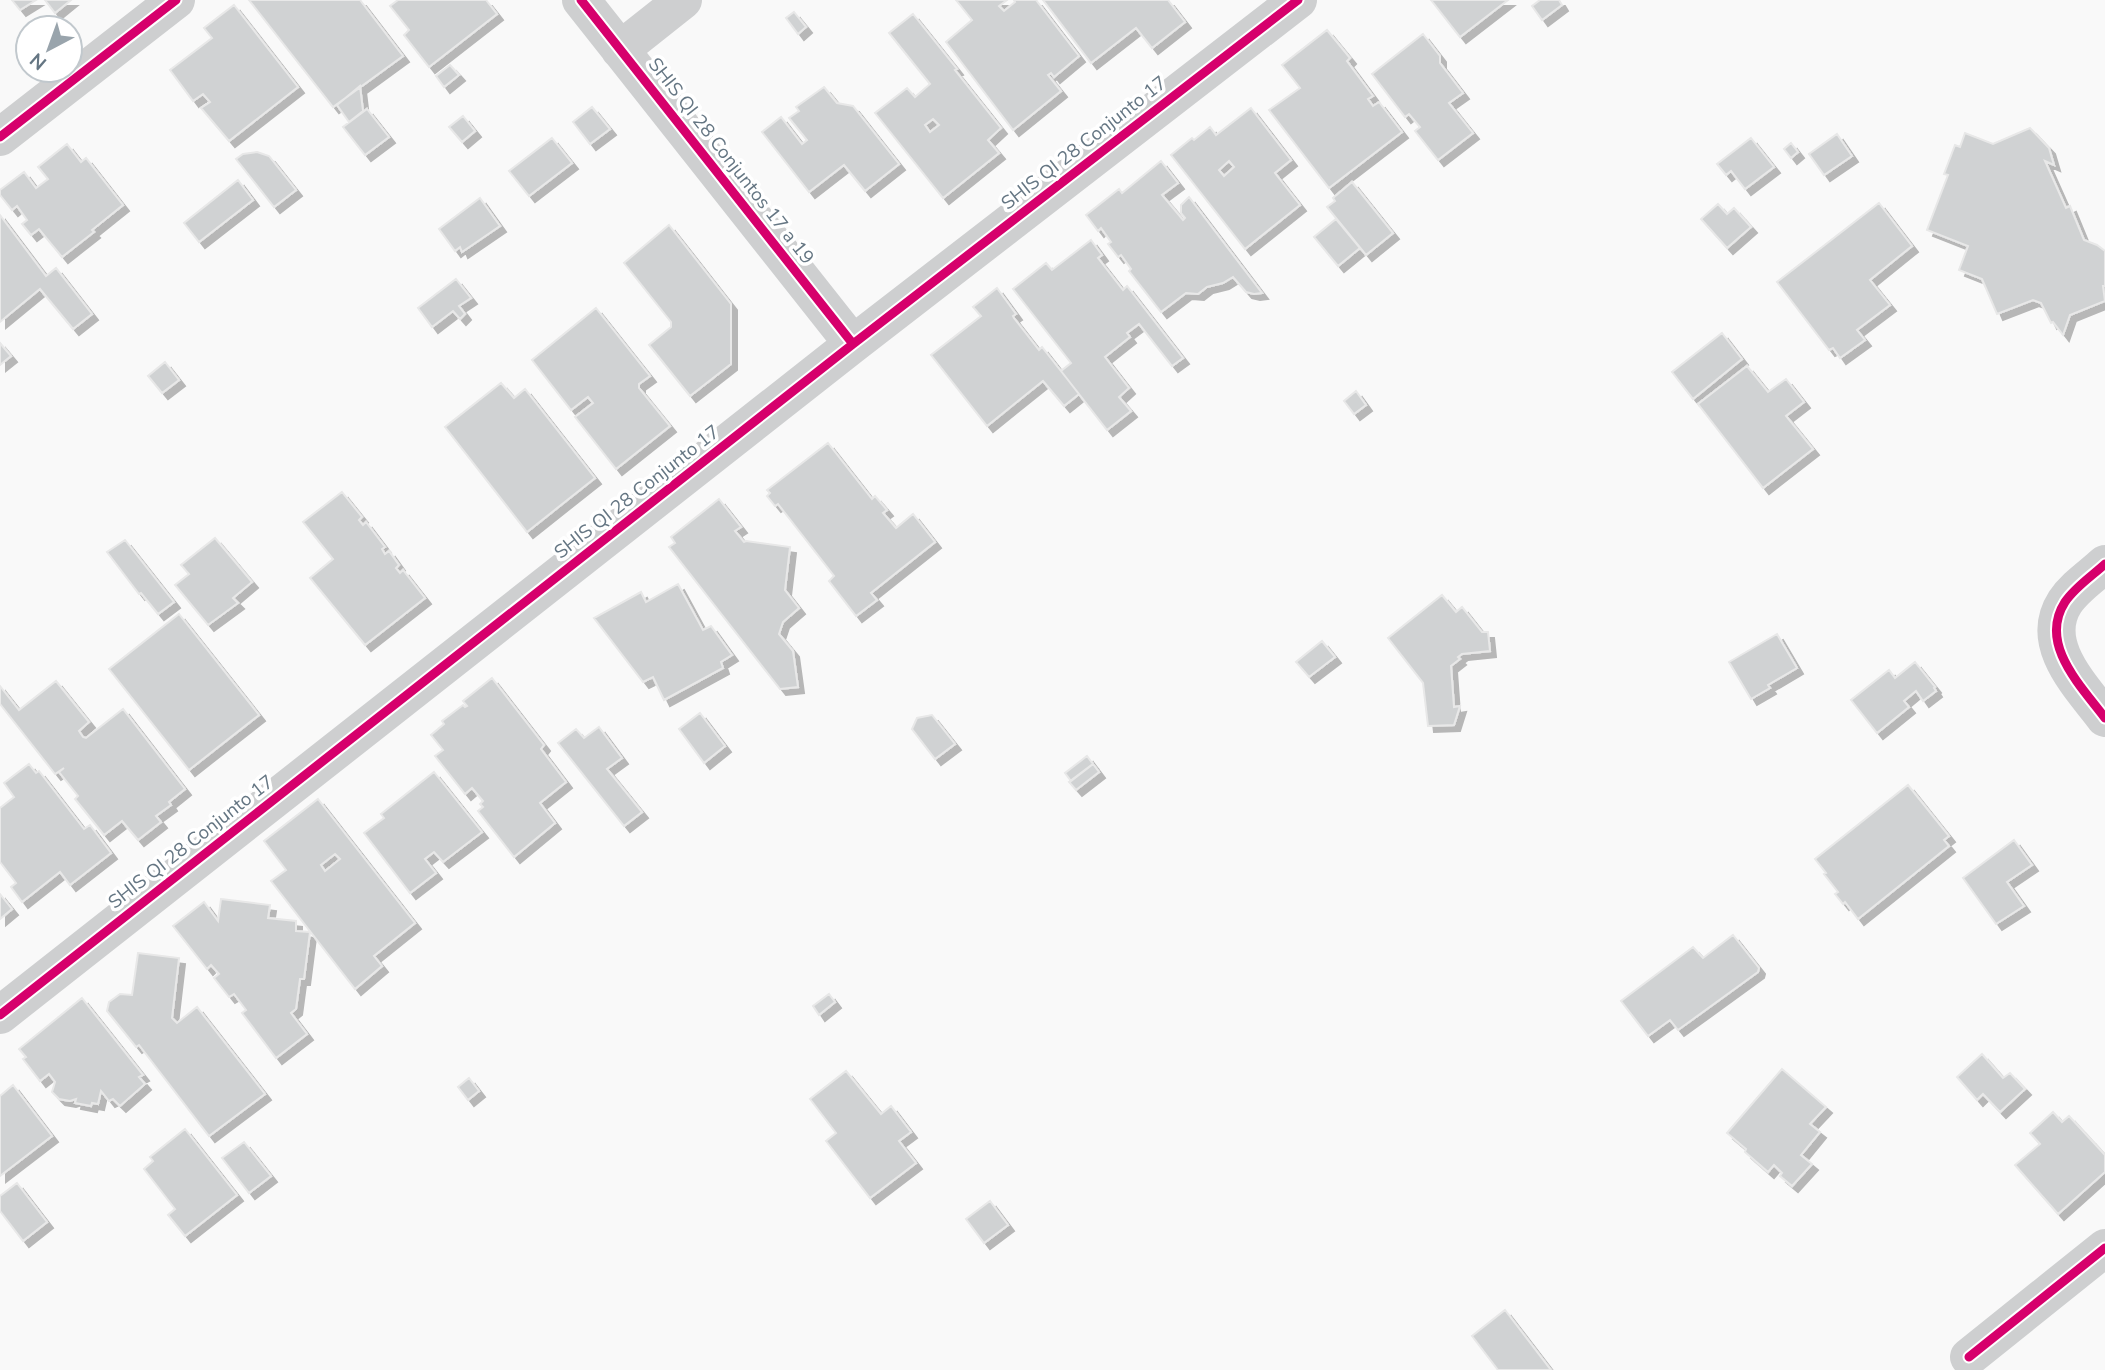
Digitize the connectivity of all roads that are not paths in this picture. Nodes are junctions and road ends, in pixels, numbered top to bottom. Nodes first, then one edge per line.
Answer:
1 (176, 0) edge
2 (581, 0) edge
3 (683, 0) edge
4 (1298, 0) edge
5 (620, 50) junction
6 (0, 137) edge
7 (853, 344) junction
8 (2105, 564) edge
9 (2105, 718) edge
10 (0, 1015) edge
11 (2105, 1248) edge
12 (1969, 1357) dead end

1 - 6 street
2 - 5 street, SHIS QI 28 Conjuntos 17 a 19
3 - 5 street
4 - 7 street, SHIS QI 28 Conjunto 17
5 - 7 street, SHIS QI 28 Conjuntos 17 a 19
7 - 10 street, SHIS QI 28 Conjunto 17
8 - 9 street
11 - 12 street

